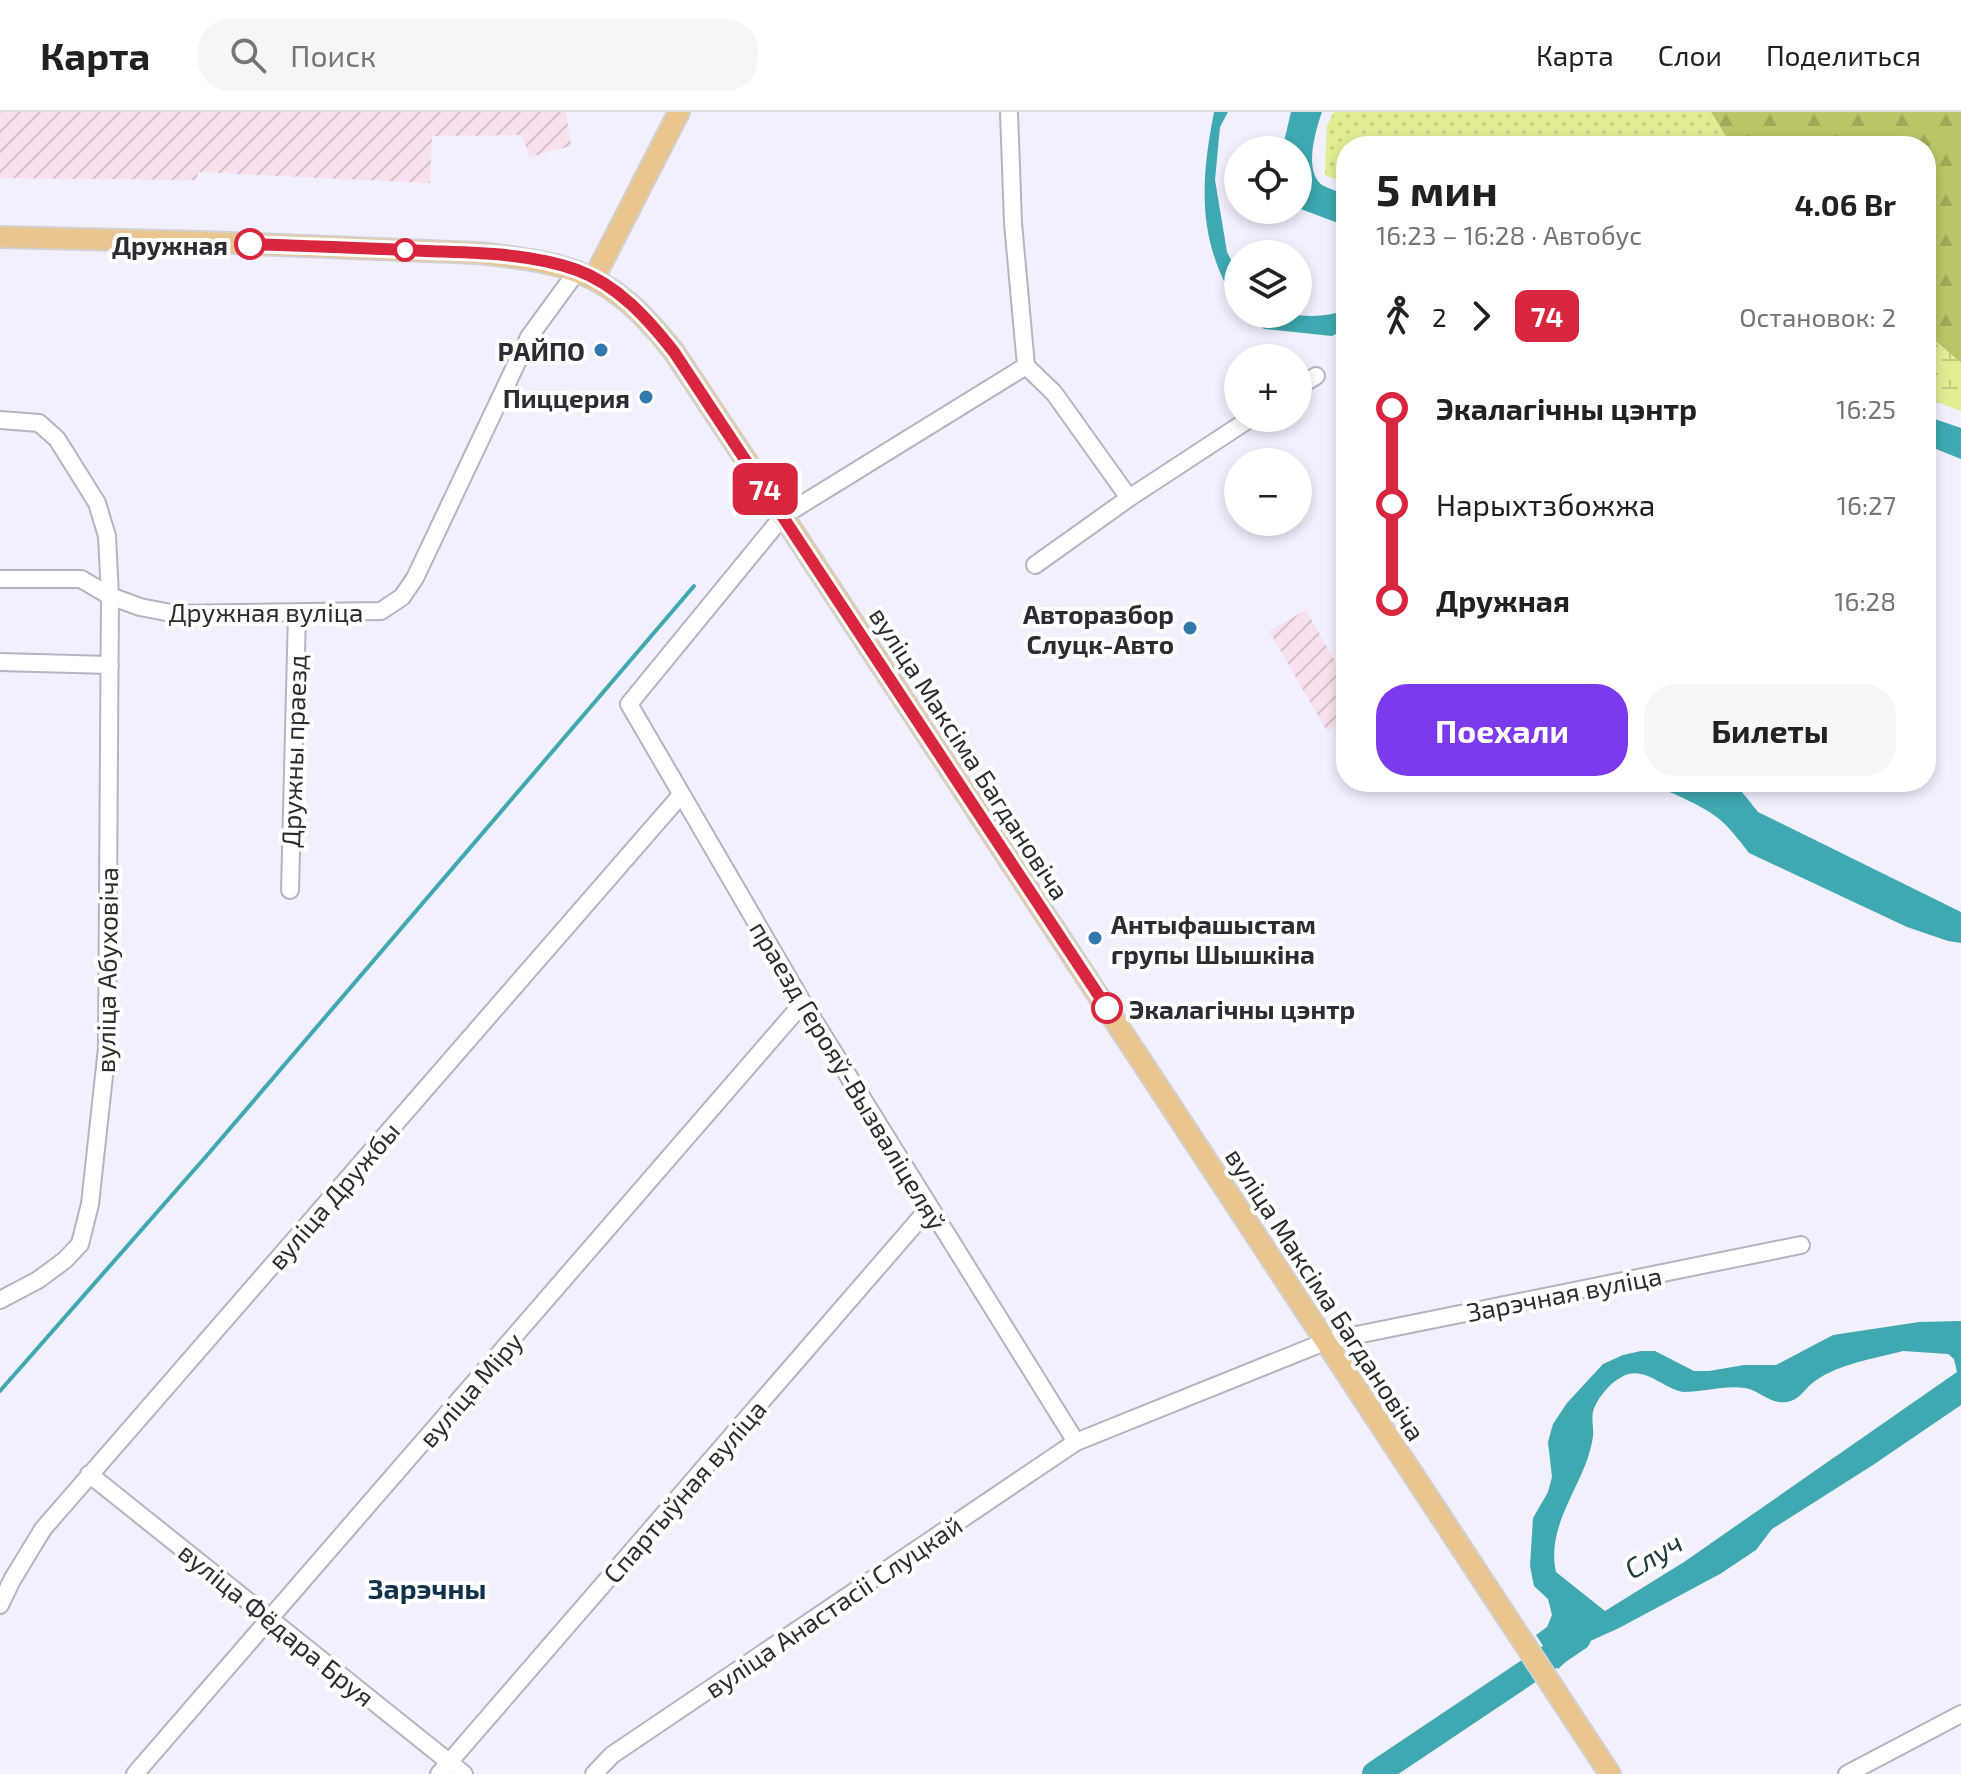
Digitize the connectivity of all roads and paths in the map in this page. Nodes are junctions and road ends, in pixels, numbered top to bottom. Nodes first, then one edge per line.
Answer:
1 (679, 112) edge
2 (1009, 112) edge
3 (0, 237) edge
4 (586, 274) junction
5 (1026, 366) junction
6 (1316, 376) dead end
7 (1312, 378) edge
8 (0, 420) edge
9 (1230, 432) edge
10 (1129, 498) junction
11 (783, 516) junction
12 (1035, 565) dead end
13 (0, 579) edge
14 (110, 596) junction
15 (297, 613) junction
16 (0, 662) edge
17 (110, 665) junction
18 (681, 795) junction
19 (290, 890) dead end
20 (803, 1003) junction
21 (929, 1208) junction
22 (1801, 1245) dead end
23 (0, 1300) edge
24 (1327, 1341) junction
25 (1076, 1442) junction
26 (89, 1474) junction
27 (0, 1605) edge
28 (270, 1619) junction
29 (1961, 1714) edge
30 (444, 1768) edge
31 (135, 1774) edge
32 (464, 1774) edge
33 (594, 1774) edge
34 (1610, 1774) edge
35 (1847, 1774) edge

1 - 4 main road
2 - 5 street
3 - 4 main road, вуліца Максіма Багдановіча
4 - 11 main road, вуліца Максіма Багдановіча
4 - 15 street, Дружная вуліца
5 - 10 street
5 - 11 street
6 - 7 street
8 - 14 street, вуліца Абуховіча
9 - 10 street
10 - 12 street
11 - 18 street, праезд Герояў-Вызваліцеляў
11 - 24 main road, вуліца Максіма Багдановіча
13 - 14 street, Дружная вуліца
14 - 15 street, Дружная вуліца
14 - 17 street, вуліца Абуховіча
15 - 19 street, Дружны праезд
16 - 17 street
17 - 23 street, вуліца Абуховіча
18 - 20 street, праезд Герояў-Вызваліцеляў
18 - 26 street, вуліца Дружбы
20 - 21 street, праезд Герояў-Вызваліцеляў
20 - 28 street, вуліца Міру
21 - 25 street, праезд Герояў-Вызваліцеляў
21 - 30 street, Спартыўная вуліца
22 - 24 street, Зарэчная вуліца
24 - 25 street, Зарэчная вуліца
24 - 34 main road, вуліца Максіма Багдановіча
25 - 33 street, вуліца Анастасіі Слуцкай
26 - 27 street, вуліца Дружбы
26 - 28 street, вуліца Фёдара Бруя
28 - 30 street, вуліца Фёдара Бруя
28 - 31 street, вуліца Міру
29 - 35 street
30 - 32 street, вуліца Фёдара Бруя

